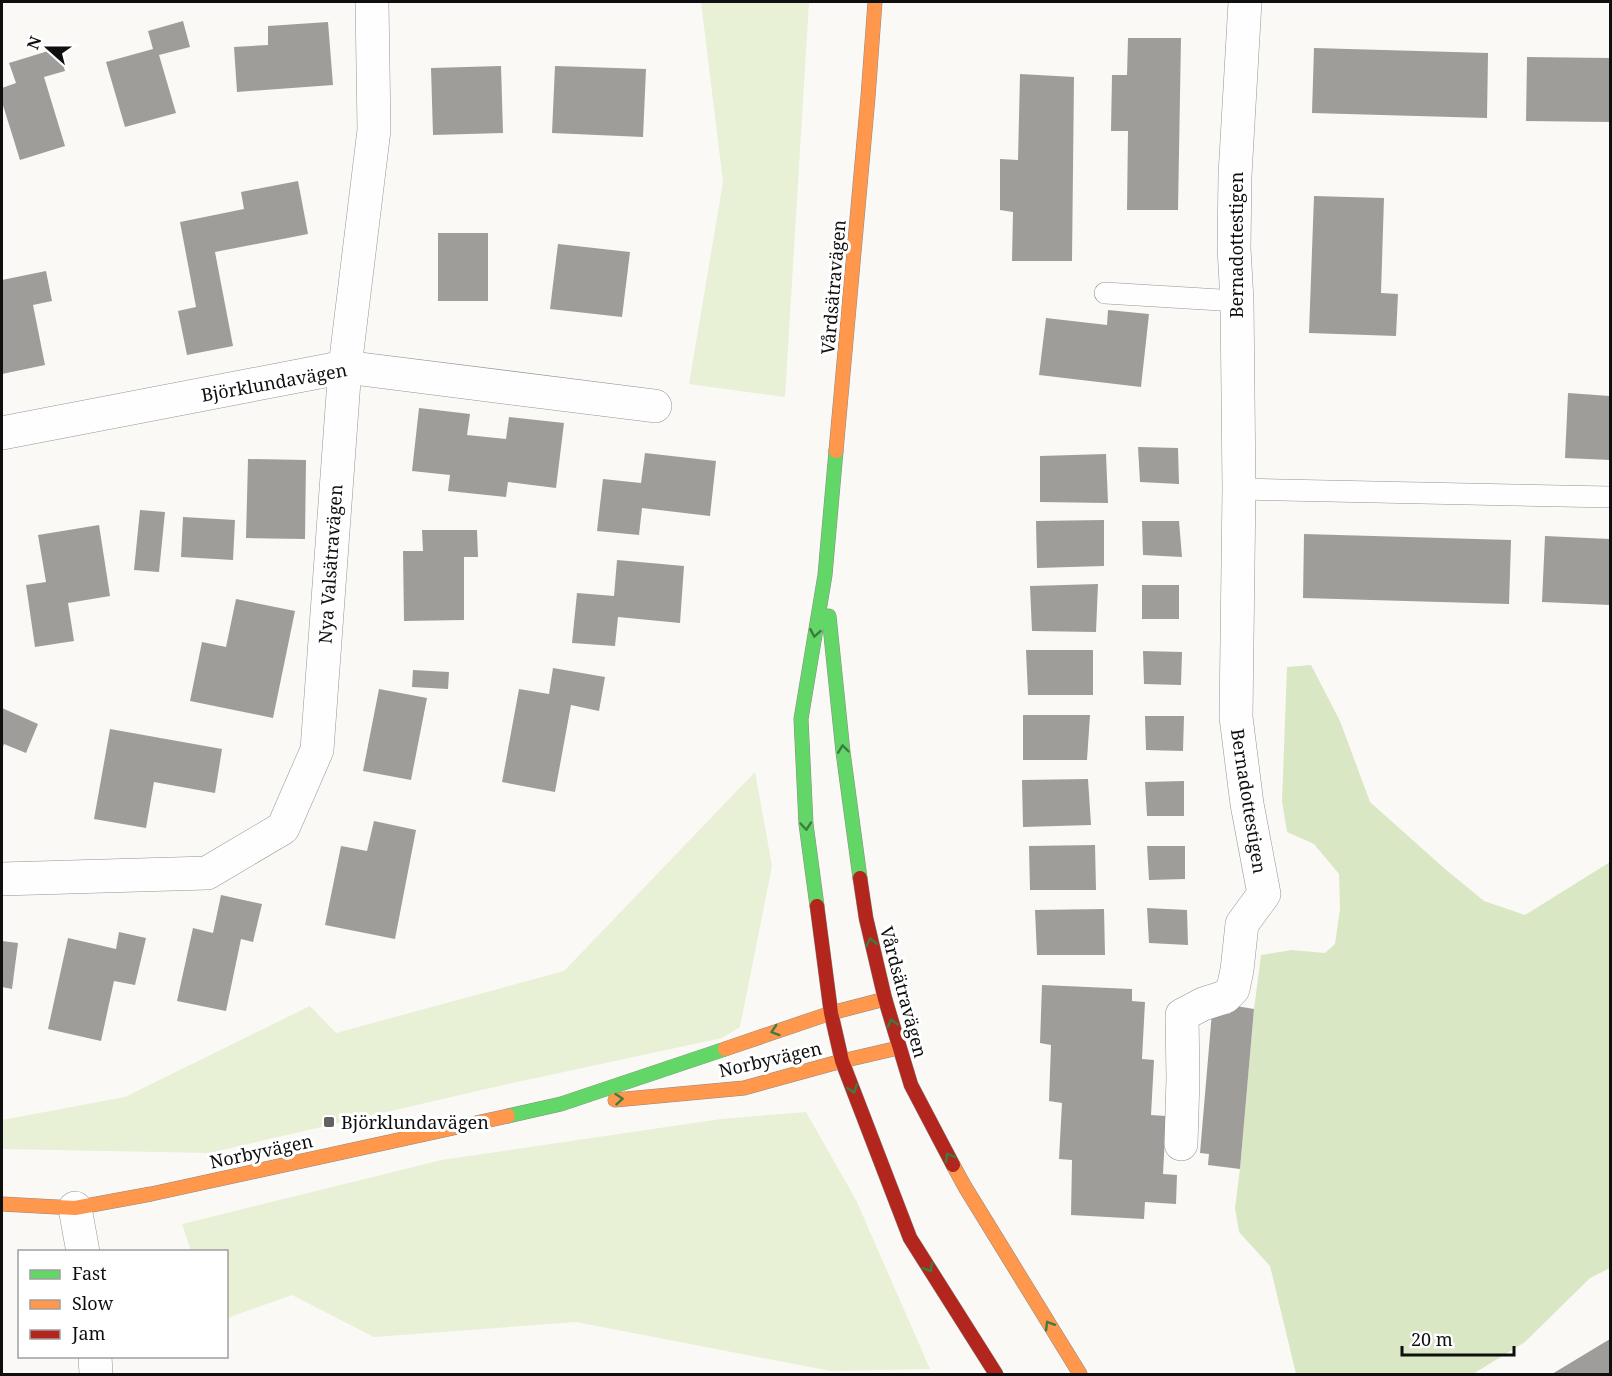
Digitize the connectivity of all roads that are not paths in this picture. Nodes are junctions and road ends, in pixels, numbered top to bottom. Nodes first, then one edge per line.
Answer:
1 (372, 2) edge
2 (875, 2) edge
3 (1245, 2) edge
4 (1105, 294) dead end
5 (1237, 301) junction
6 (345, 367) junction
7 (655, 406) dead end
8 (2, 433) edge
9 (1239, 489) junction
10 (1611, 497) edge
11 (825, 575) junction
12 (2, 879) edge
13 (885, 999) junction
14 (831, 1013) junction
15 (898, 1048) junction
16 (843, 1061) junction
17 (561, 1104) junction
18 (1181, 1144) dead end
19 (2, 1204) edge
20 (75, 1208) junction
21 (83, 1250) edge
22 (95, 1358) edge
23 (96, 1374) edge
24 (996, 1374) edge
25 (1080, 1374) edge

1 - 6 street, Nya Valsätravägen
2 - 11 main road, Vårdsätravägen
3 - 5 street, Bernadottestigen
4 - 5 lane
5 - 9 street, Bernadottestigen
6 - 7 street, Björklundavägen
6 - 8 street, Björklundavägen
6 - 12 street, Nya Valsätravägen
9 - 10 lane
9 - 18 street, Bernadottestigen
13 -> 11 main road, Vårdsätravägen
11 -> 14 main road, Vårdsätravägen
13 - 14 main road, Norbyvägen
15 -> 13 main road, Vårdsätravägen
14 - 16 main road, Vårdsätravägen
14 -> 17 main road, Norbyvägen
15 - 16 main road, Norbyvägen
25 -> 15 main road, Vårdsätravägen
17 -> 16 main road, Norbyvägen
16 -> 24 main road, Vårdsätravägen
17 - 20 main road, Norbyvägen
19 - 20 main road, Norbyvägen
20 - 21 street
22 - 23 street

